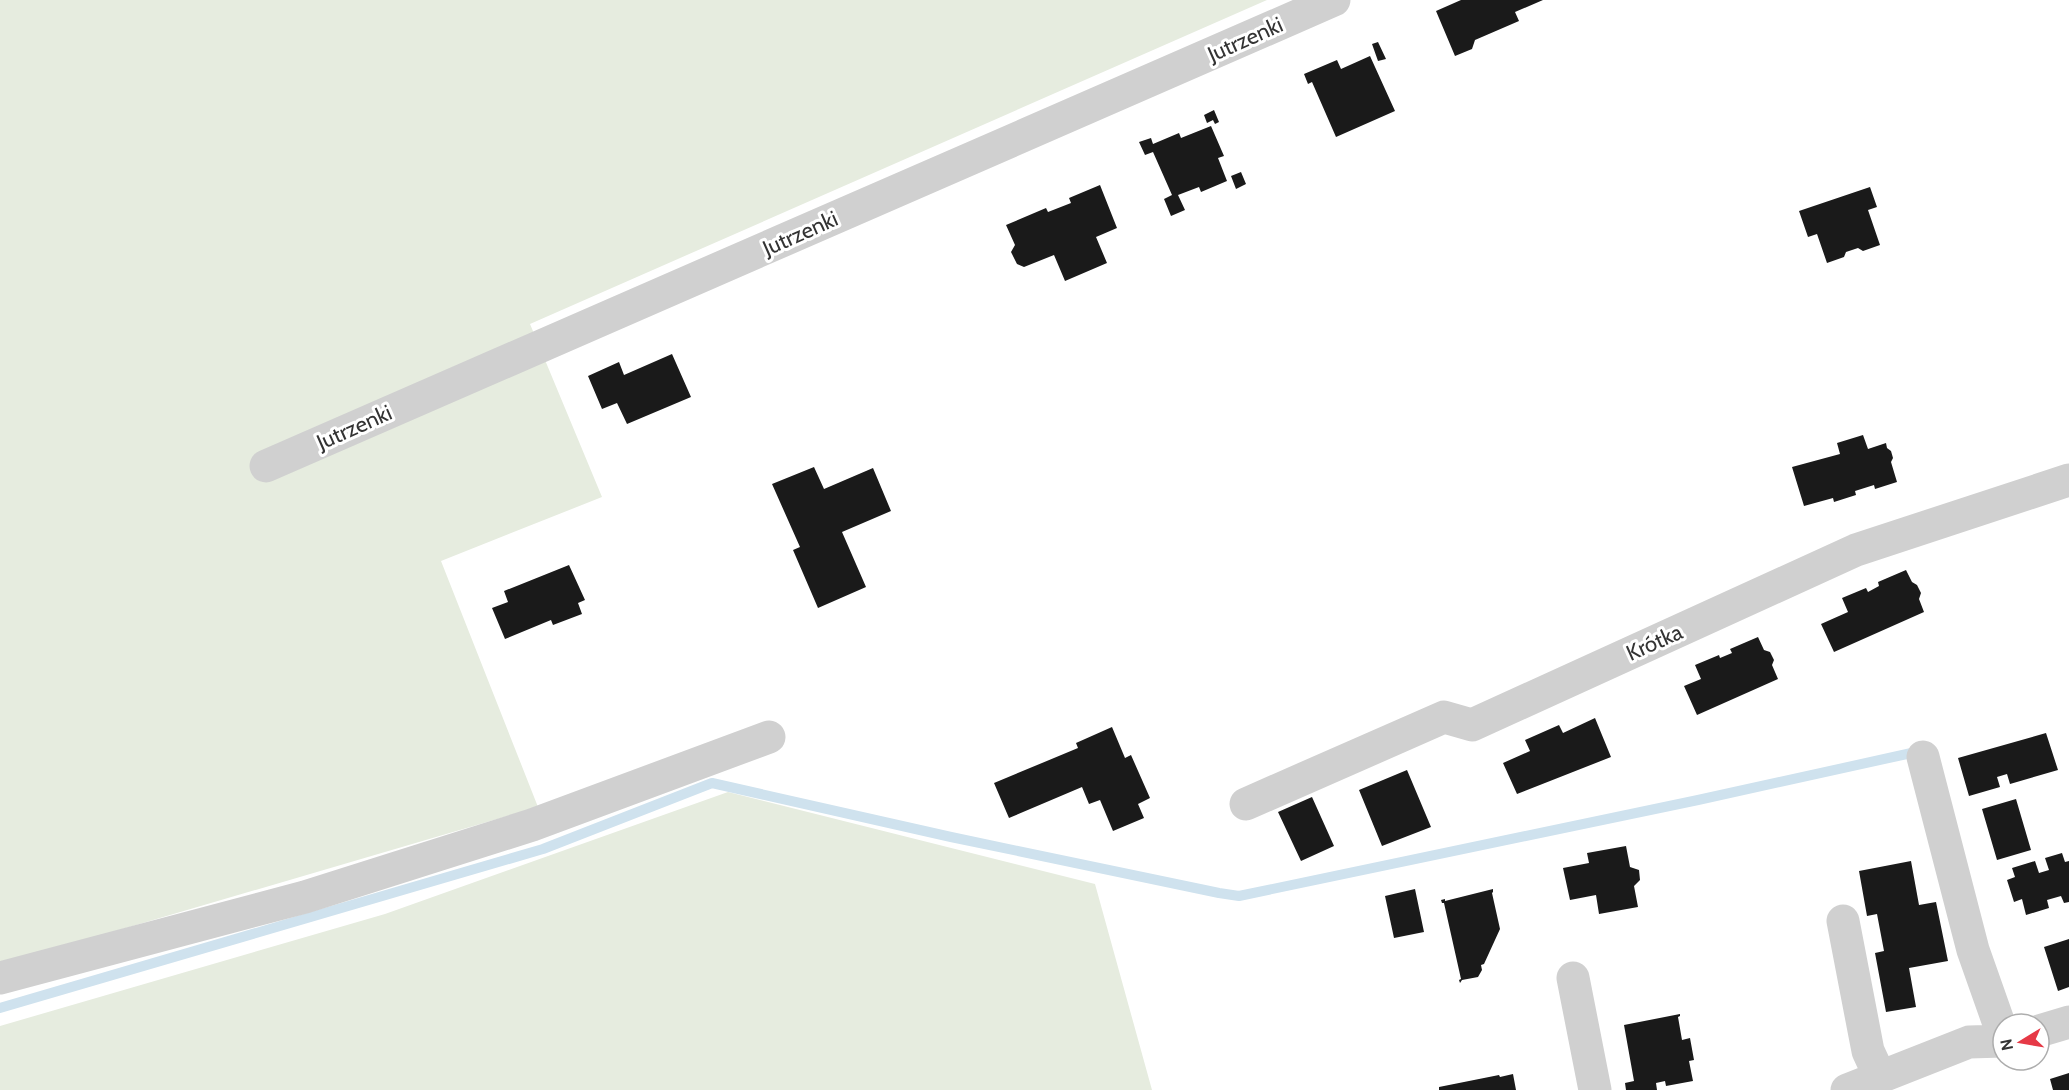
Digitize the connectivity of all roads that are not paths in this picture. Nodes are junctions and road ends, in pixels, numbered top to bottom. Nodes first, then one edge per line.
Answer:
1 (1334, 0) edge
2 (266, 466) dead end
3 (2069, 480) edge
4 (769, 737) dead end
5 (1923, 758) dead end
6 (1246, 804) dead end
7 (1843, 921) dead end
8 (0, 978) edge
9 (1573, 978) dead end
10 (1995, 1012) edge
11 (2069, 1022) edge
12 (2051, 1027) edge
13 (1991, 1041) edge
14 (1880, 1077) junction
15 (1595, 1090) edge
16 (1848, 1090) edge

1 - 2 street, Jutrzenki
3 - 6 street, Krótka
4 - 8 street
5 - 10 street
7 - 14 street
9 - 15 street
11 - 12 street
13 - 14 street
14 - 16 street

